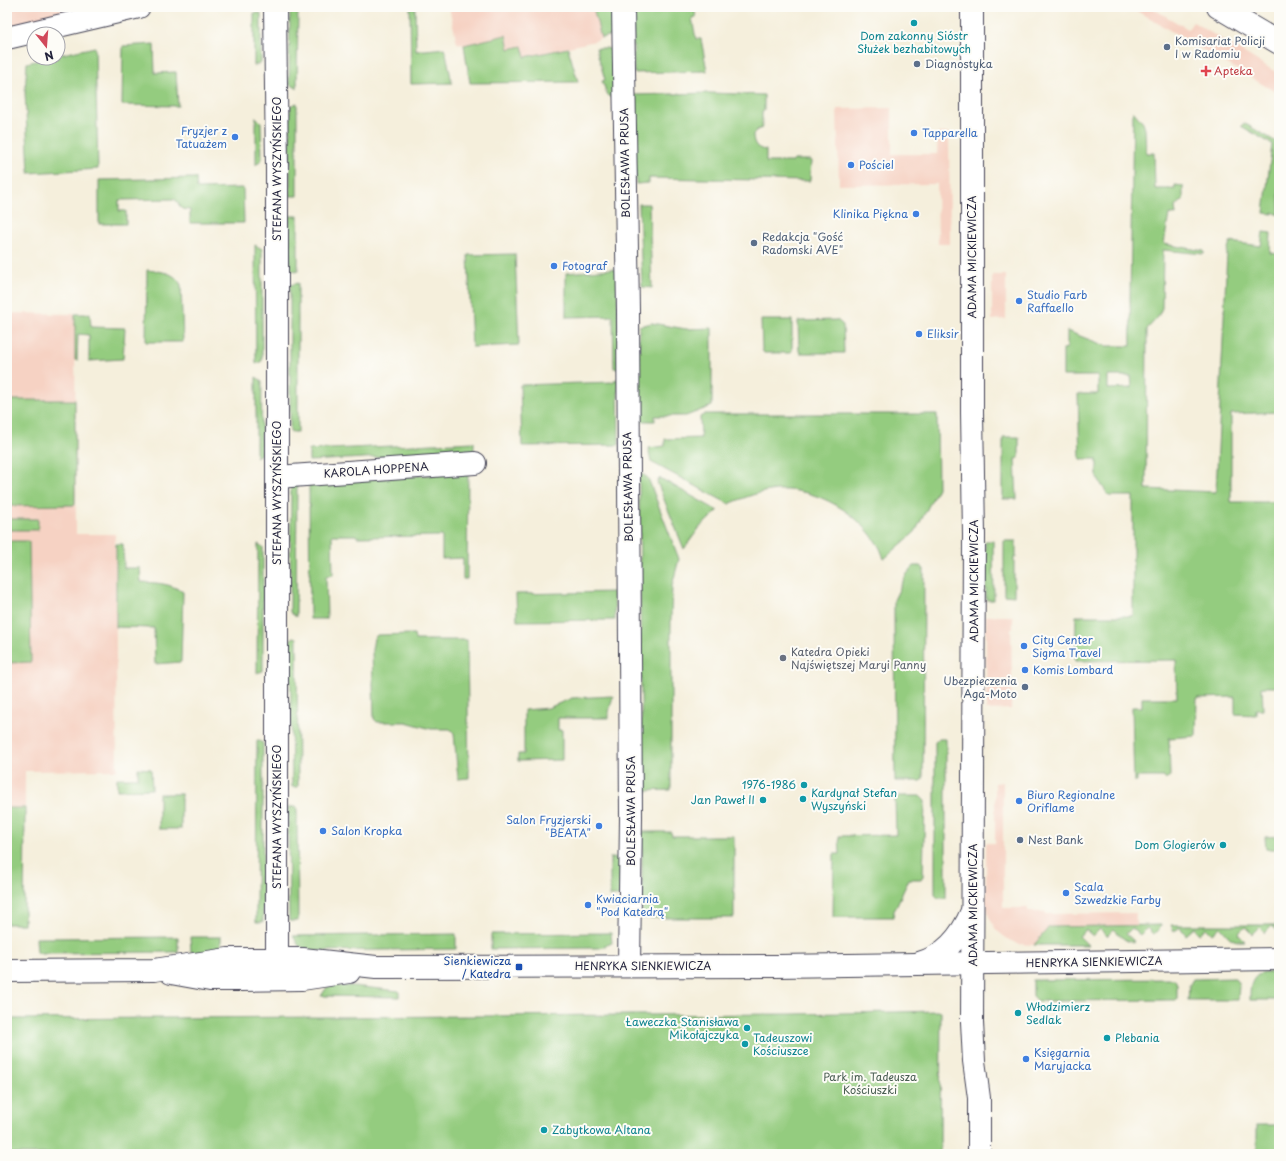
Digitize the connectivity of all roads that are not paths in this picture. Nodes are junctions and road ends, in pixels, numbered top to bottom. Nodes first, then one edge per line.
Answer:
1 (139, 7) edge
2 (275, 7) edge
3 (623, 7) edge
4 (972, 7) edge
5 (1218, 7) edge
6 (7, 38) edge
7 (1279, 43) edge
8 (475, 463) dead end
9 (277, 476) junction
10 (973, 908) junction
11 (1279, 959) edge
12 (973, 964) junction
13 (910, 965) junction
14 (629, 966) junction
15 (277, 969) junction
16 (7, 971) edge
17 (979, 1154) edge

1 - 6 street
2 - 9 street, STEFANA WYSZYŃSKIEGO
3 - 14 street, BOLESŁAWA PRUSA
4 - 10 street, ADAMA MICKIEWICZA
5 - 7 street
8 - 9 street, KAROLA HOPPENA
9 - 15 street, STEFANA WYSZYŃSKIEGO
10 - 12 street, ADAMA MICKIEWICZA
10 - 13 street, HENRYKA SIENKIEWICZA
11 - 12 street, HENRYKA SIENKIEWICZA
12 - 13 street, HENRYKA SIENKIEWICZA
12 - 17 street, ADAMA MICKIEWICZA
13 - 14 street, HENRYKA SIENKIEWICZA
14 - 15 street, HENRYKA SIENKIEWICZA
15 - 16 street, HENRYKA SIENKIEWICZA

